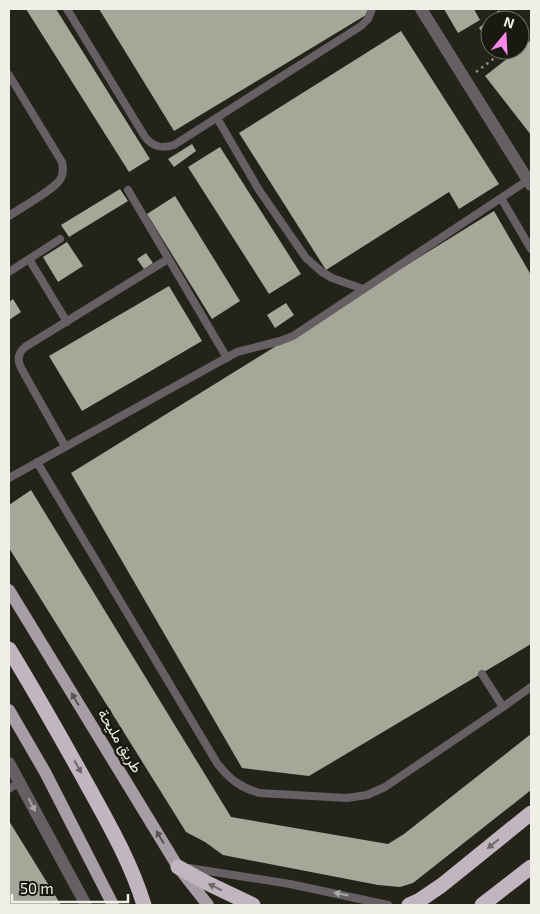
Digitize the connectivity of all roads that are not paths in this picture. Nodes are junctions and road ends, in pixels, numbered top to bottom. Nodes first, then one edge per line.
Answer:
1 (67, 9) edge
2 (372, 9) edge
3 (421, 9) edge
4 (9, 74) edge
5 (217, 118) junction
6 (530, 182) edge
7 (128, 190) dead end
8 (501, 198) junction
9 (9, 216) edge
10 (60, 239) dead end
11 (531, 249) edge
12 (29, 259) junction
13 (168, 259) junction
14 (9, 272) edge
15 (363, 288) junction
16 (67, 322) junction
17 (227, 358) junction
18 (65, 446) junction
19 (37, 462) junction
20 (9, 478) edge
21 (9, 590) edge
22 (9, 649) edge
23 (482, 674) dead end
24 (531, 687) edge
25 (503, 708) junction
26 (9, 710) edge
27 (9, 763) edge
28 (14, 786) edge
29 (531, 813) edge
30 (178, 867) junction
31 (531, 867) edge
32 (86, 905) edge
33 (113, 905) edge
34 (144, 905) edge
35 (208, 905) edge
36 (253, 905) edge
37 (388, 905) edge
38 (408, 905) edge
39 (482, 905) edge

1 - 5 lane
2 - 5 lane
3 - 6 street
4 - 9 lane
5 - 15 lane
6 - 8 lane
7 - 13 lane
8 - 11 lane
8 - 15 lane
10 - 12 lane
12 - 14 lane
12 - 16 lane
13 - 16 lane
13 - 17 lane
15 - 17 lane
16 - 18 lane
17 - 18 lane
18 - 19 lane
19 - 20 lane
19 - 25 lane
30 -> 21 main road, طريق مليحة
22 -> 34 highway
23 - 25 lane
24 - 25 lane
26 - 33 main road
27 - 28 street
28 -> 32 street
29 -> 38 highway
30 - 35 main road, طريق مليحة
36 -> 30 highway
37 -> 30 lane
31 - 39 highway

